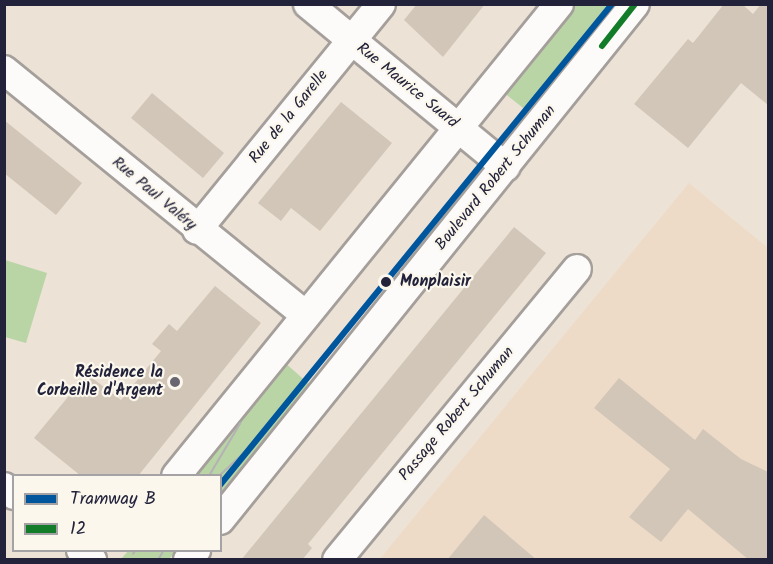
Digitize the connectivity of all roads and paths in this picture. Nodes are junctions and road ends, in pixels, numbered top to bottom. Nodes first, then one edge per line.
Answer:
1 (308, 4) edge
2 (381, 4) edge
3 (559, 4) edge
4 (635, 4) edge
5 (351, 40) junction
6 (4, 70) edge
7 (459, 128) junction
8 (506, 167) junction
9 (198, 230) junction
10 (577, 269) dead end
11 (306, 315) junction
12 (178, 474) edge
13 (222, 518) edge
14 (337, 560) edge

1 - 5 street, Rue Maurice Suard
2 - 5 street, Rue de la Garelle
3 - 7 street
4 - 8 street, Boulevard Robert Schuman
5 - 7 street, Rue Maurice Suard
5 - 9 street, Rue de la Garelle
6 - 9 street, Rue Paul Valéry
7 - 8 street, Rue Maurice Suard
7 - 11 street
8 - 13 street, Boulevard Robert Schuman
9 - 11 street, Rue Paul Valéry
10 - 14 street, Passage Robert Schuman
11 - 12 street

